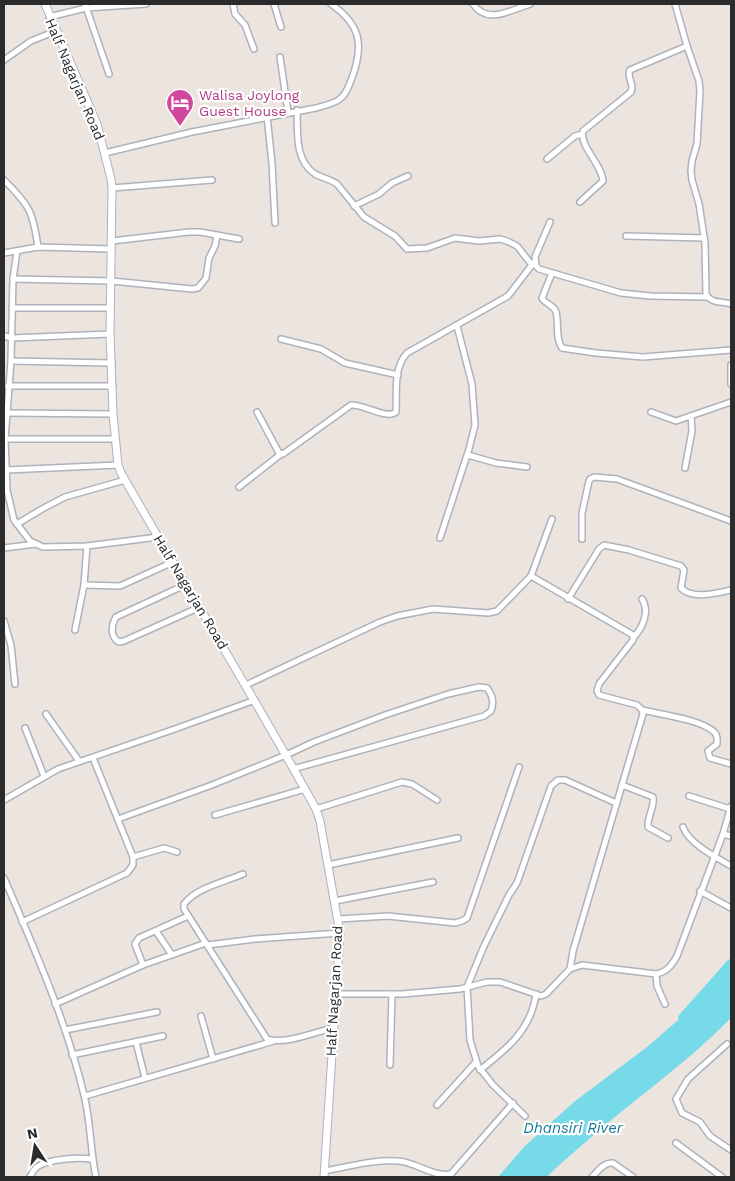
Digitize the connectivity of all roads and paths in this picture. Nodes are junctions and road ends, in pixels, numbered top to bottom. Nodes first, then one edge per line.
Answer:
1 (45, 4) edge
2 (146, 4) edge
3 (233, 4) edge
4 (274, 4) edge
5 (331, 4) edge
6 (473, 4) edge
7 (530, 4) edge
8 (675, 4) edge
9 (138, 5) edge
10 (86, 6) edge
11 (50, 17) junction
12 (281, 27) dead end
13 (56, 31) junction
14 (687, 46) junction
15 (254, 49) dead end
16 (280, 57) dead end
17 (4, 60) edge
18 (109, 74) dead end
19 (297, 110) junction
20 (288, 112) junction
21 (267, 116) junction
22 (582, 134) junction
23 (105, 152) junction
24 (547, 159) dead end
25 (408, 176) dead end
26 (4, 180) edge
27 (212, 180) dead end
28 (112, 188) junction
29 (580, 202) dead end
30 (354, 206) junction
31 (550, 222) dead end
32 (275, 223) dead end
33 (217, 235) junction
34 (626, 236) dead end
35 (704, 238) junction
36 (239, 239) dead end
37 (111, 245) junction
38 (38, 248) junction
39 (17, 251) junction
40 (4, 254) edge
41 (533, 263) junction
42 (552, 273) junction
43 (13, 279) junction
44 (112, 281) junction
45 (708, 297) junction
46 (731, 304) edge
47 (12, 308) junction
48 (110, 308) junction
49 (457, 326) junction
50 (110, 334) junction
51 (4, 336) edge
52 (12, 338) junction
53 (281, 339) dead end
54 (731, 350) edge
55 (12, 360) junction
56 (112, 364) junction
57 (731, 365) edge
58 (398, 375) junction
59 (731, 384) edge
60 (8, 386) junction
61 (112, 386) junction
62 (731, 402) edge
63 (257, 412) dead end
64 (651, 412) dead end
65 (6, 413) junction
66 (113, 414) junction
67 (691, 416) junction
68 (5, 439) junction
69 (115, 439) junction
70 (281, 454) junction
71 (468, 455) junction
72 (118, 465) junction
73 (527, 467) dead end
74 (685, 468) dead end
75 (6, 470) junction
76 (125, 480) junction
77 (239, 487) dead end
78 (4, 514) edge
79 (12, 514) junction
80 (552, 519) dead end
81 (731, 521) edge
82 (17, 524) junction
83 (158, 537) junction
84 (440, 538) dead end
85 (582, 539) dead end
86 (36, 544) junction
87 (87, 546) junction
88 (4, 548) edge
89 (173, 562) junction
90 (531, 576) junction
91 (186, 584) junction
92 (84, 585) junction
93 (731, 590) edge
94 (568, 599) junction
95 (642, 599) dead end
96 (200, 607) junction
97 (4, 621) edge
98 (74, 630) dead end
99 (634, 637) junction
100 (15, 684) dead end
101 (246, 686) junction
102 (254, 700) junction
103 (642, 710) junction
104 (46, 714) dead end
105 (24, 728) dead end
106 (286, 756) junction
107 (93, 758) junction
108 (79, 761) junction
109 (731, 764) edge
110 (519, 767) dead end
111 (293, 769) junction
112 (44, 776) junction
113 (622, 785) junction
114 (305, 789) junction
115 (690, 796) dead end
116 (4, 800) edge
117 (437, 800) dead end
118 (616, 803) junction
119 (316, 808) junction
120 (731, 808) edge
121 (215, 815) dead end
122 (118, 819) junction
123 (682, 827) dead end
124 (723, 834) junction
125 (731, 836) edge
126 (458, 838) dead end
127 (668, 838) dead end
128 (177, 852) dead end
129 (714, 856) junction
130 (132, 857) junction
131 (328, 865) junction
132 (731, 866) edge
133 (242, 874) dead end
134 (4, 878) edge
135 (433, 882) dead end
136 (700, 891) junction
137 (335, 901) junction
138 (731, 908) edge
139 (188, 916) junction
140 (338, 919) junction
141 (22, 922) junction
142 (156, 931) junction
143 (340, 933) junction
144 (207, 944) junction
145 (172, 955) junction
146 (143, 965) junction
147 (570, 969) junction
148 (656, 974) junction
149 (467, 987) junction
150 (335, 994) junction
151 (392, 994) junction
152 (536, 994) junction
153 (56, 1004) junction
154 (665, 1004) dead end
155 (157, 1012) dead end
156 (201, 1016) dead end
157 (333, 1028) junction
158 (65, 1030) junction
159 (163, 1036) dead end
160 (274, 1041) junction
161 (136, 1042) junction
162 (727, 1044) dead end
163 (72, 1055) junction
164 (213, 1059) junction
165 (476, 1062) junction
166 (390, 1065) dead end
167 (480, 1070) junction
168 (145, 1078) junction
169 (85, 1096) junction
170 (512, 1103) junction
171 (437, 1105) dead end
172 (525, 1116) dead end
173 (676, 1143) dead end
174 (731, 1150) edge
175 (92, 1159) junction
176 (324, 1174) edge
177 (30, 1177) edge
178 (96, 1177) edge
179 (592, 1177) edge
180 (633, 1177) edge
181 (722, 1177) edge

1 - 11 main road, Half Nagarjan Road
2 - 9 street
3 - 15 street
4 - 12 street
5 - 19 street
6 - 7 street
8 - 14 street
9 - 10 street
10 - 11 street
10 - 18 street
11 - 13 main road, Half Nagarjan Road
13 - 17 street
13 - 23 main road, Half Nagarjan Road
14 - 22 street
14 - 35 street
16 - 20 street
19 - 20 street
19 - 30 street
20 - 21 street
21 - 23 street
21 - 32 street
22 - 24 street
22 - 29 street
23 - 28 main road, Half Nagarjan Road
25 - 30 street
26 - 38 street
27 - 28 street
28 - 37 main road, Half Nagarjan Road
30 - 41 street
31 - 41 street
33 - 36 street
33 - 37 street
33 - 44 street
34 - 35 street
35 - 45 street
37 - 38 street
37 - 44 main road, Half Nagarjan Road
38 - 39 street
39 - 40 street
39 - 43 street
41 - 42 street
41 - 49 street
42 - 45 street
42 - 54 street
43 - 44 street
43 - 47 street
44 - 48 main road, Half Nagarjan Road
45 - 46 street
47 - 48 street
47 - 52 street
48 - 50 main road, Half Nagarjan Road
49 - 58 street
49 - 71 street
50 - 52 street
50 - 56 main road, Half Nagarjan Road
51 - 52 street
52 - 55 street
53 - 58 street
55 - 56 street
55 - 60 street
56 - 61 main road, Half Nagarjan Road
57 - 59 street
58 - 70 street
60 - 61 street
60 - 65 street
61 - 66 main road, Half Nagarjan Road
62 - 67 street
63 - 70 street
64 - 67 street
65 - 66 street
65 - 68 street
66 - 69 main road, Half Nagarjan Road
67 - 74 street
68 - 69 street
68 - 75 street
69 - 72 main road, Half Nagarjan Road
70 - 77 street
71 - 73 street
71 - 84 street
72 - 75 street
72 - 76 main road, Half Nagarjan Road
75 - 79 street
76 - 82 street
76 - 83 main road, Half Nagarjan Road
78 - 79 street
79 - 82 street
80 - 90 street
81 - 85 street
82 - 86 street
83 - 87 street
83 - 89 main road, Half Nagarjan Road
86 - 87 street
86 - 88 street
87 - 92 street
89 - 91 main road, Half Nagarjan Road
89 - 92 street
90 - 94 street
90 - 101 street
91 - 96 main road, Half Nagarjan Road
91 - 96 street
92 - 98 street
93 - 94 street
94 - 99 street
95 - 99 street
96 - 101 main road, Half Nagarjan Road
97 - 100 street
99 - 103 street
101 - 102 main road, Half Nagarjan Road
102 - 106 main road, Half Nagarjan Road
102 - 107 street
103 - 109 street
103 - 113 street
104 - 108 street
105 - 112 street
106 - 111 main road, Half Nagarjan Road
106 - 111 street
106 - 122 street
107 - 108 street
107 - 122 street
108 - 112 street
110 - 140 street
111 - 114 main road, Half Nagarjan Road
112 - 116 street
113 - 118 street
113 - 127 street
114 - 119 main road, Half Nagarjan Road
114 - 121 street
115 - 120 street
117 - 119 street
118 - 147 street
118 - 149 street
119 - 131 main road, Half Nagarjan Road
120 - 124 street
122 - 130 street
123 - 129 street
124 - 125 street
124 - 129 street
126 - 131 street
128 - 130 street
129 - 132 street
129 - 136 street
130 - 141 street
131 - 137 main road, Half Nagarjan Road
133 - 139 street
134 - 141 street
135 - 137 street
136 - 138 street
136 - 148 street
137 - 140 main road, Half Nagarjan Road
139 - 142 street
139 - 144 street
140 - 143 main road, Half Nagarjan Road
141 - 153 street
142 - 145 street
142 - 146 street
143 - 144 street
143 - 150 main road, Half Nagarjan Road
144 - 145 street
144 - 160 street
145 - 146 street
146 - 153 street
147 - 148 street
147 - 152 street
148 - 154 street
149 - 151 street
149 - 152 street
149 - 165 street
150 - 151 street
150 - 157 main road, Half Nagarjan Road
151 - 166 street
152 - 167 street
153 - 158 street
155 - 158 street
156 - 164 street
157 - 160 street
157 - 176 main road, Half Nagarjan Road
158 - 163 street
159 - 161 street
160 - 164 street
161 - 163 street
161 - 168 street
162 - 174 street
163 - 169 street
164 - 168 street
165 - 167 street
165 - 171 street
167 - 170 street
168 - 169 street
169 - 175 street
170 - 172 street
170 - 176 street
173 - 181 street
175 - 177 street
175 - 178 street
179 - 180 street

